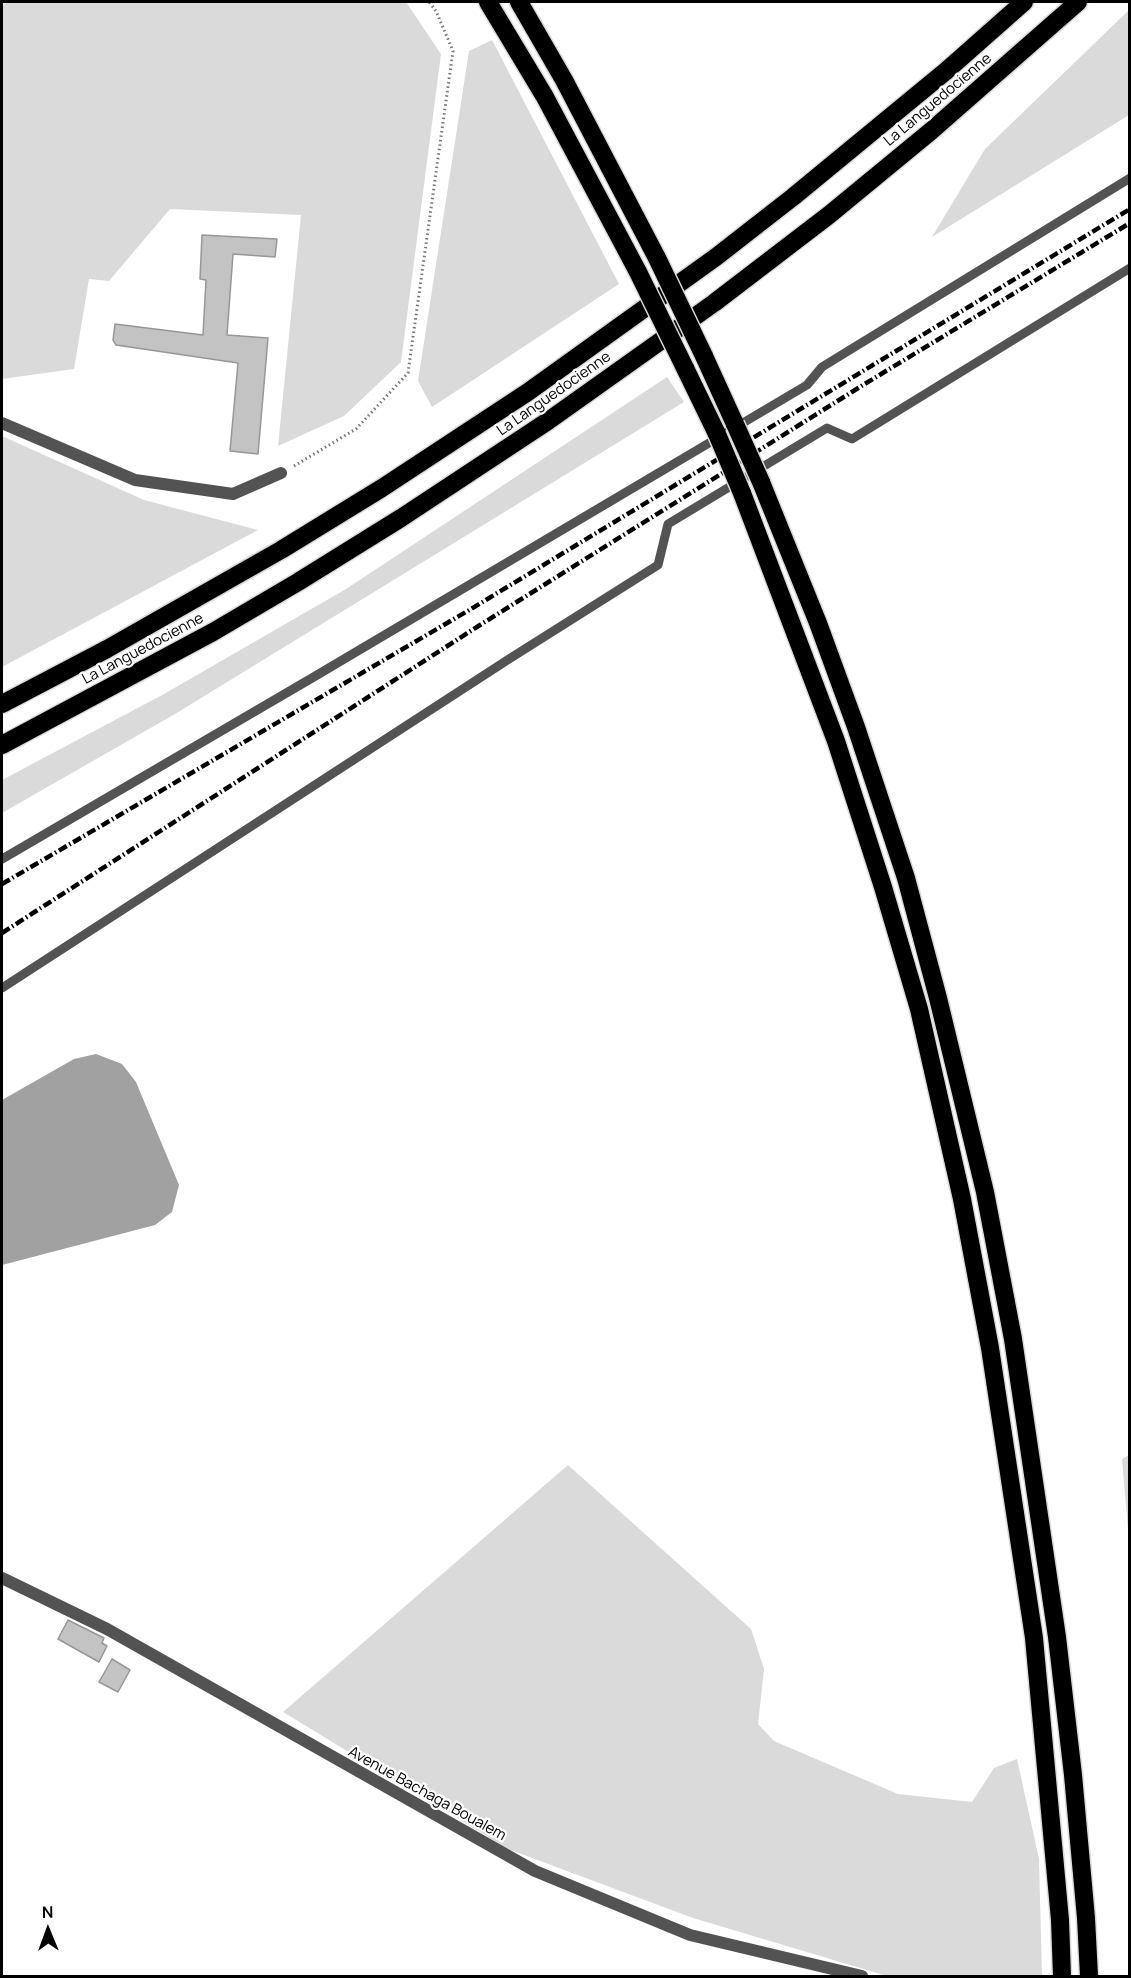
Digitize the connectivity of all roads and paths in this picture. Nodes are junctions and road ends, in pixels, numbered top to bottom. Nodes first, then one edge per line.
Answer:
1 (429, 2) edge
2 (488, 2) edge
3 (519, 2) edge
4 (1024, 2) edge
5 (1078, 2) edge
6 (1130, 178) edge
7 (1130, 268) edge
8 (2, 423) edge
9 (281, 473) joint
10 (2, 704) edge
11 (2, 745) edge
12 (2, 859) edge
13 (2, 988) edge
14 (2, 1578) edge
15 (862, 1977) edge
16 (1062, 1977) edge
17 (1089, 1977) edge

1 - 9 path
2 - 16 highway, bridge
3 - 17 highway, bridge
4 - 10 highway, La Languedocienne
5 - 11 highway, La Languedocienne
6 - 12 lane
7 - 13 lane
8 - 9 street
14 - 15 street, Avenue Bachaga Boualem

